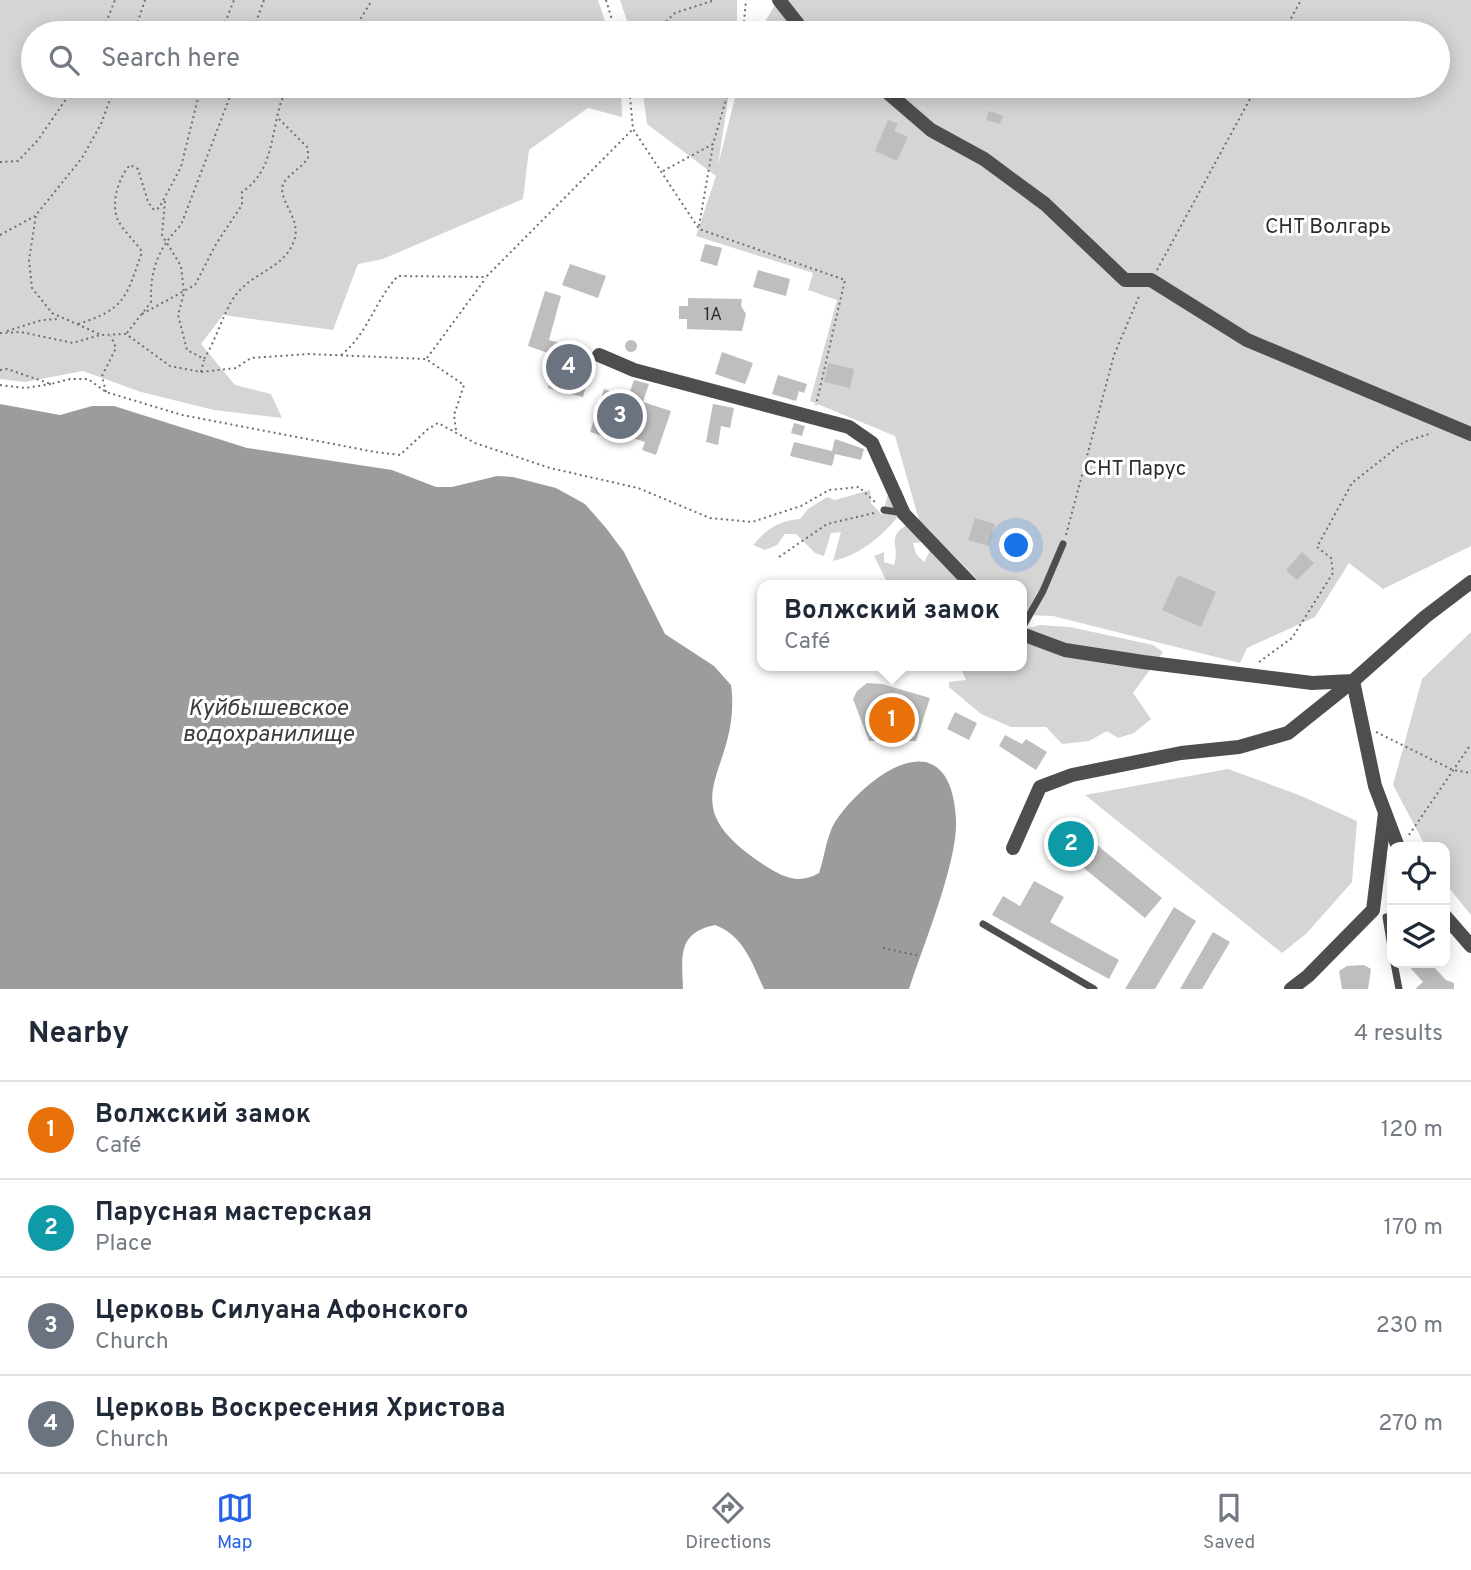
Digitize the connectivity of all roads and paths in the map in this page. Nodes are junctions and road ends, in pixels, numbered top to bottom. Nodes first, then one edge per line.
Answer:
1 (116, 0) edge
2 (145, 0) edge
3 (234, 0) edge
4 (264, 0) edge
5 (372, 0) edge
6 (606, 0) edge
7 (715, 0) edge
8 (746, 0) edge
9 (779, 0) edge
10 (1301, 0) edge
11 (108, 21) edge
12 (138, 21) edge
13 (226, 21) edge
14 (257, 21) edge
15 (359, 21) edge
16 (612, 21) edge
17 (667, 21) edge
18 (744, 21) edge
19 (792, 21) edge
20 (1290, 21) edge
21 (67, 98) edge
22 (111, 98) edge
23 (198, 98) edge
24 (229, 98) edge
25 (281, 98) edge
26 (630, 98) edge
27 (726, 98) edge
28 (894, 98) edge
29 (1250, 98) edge
30 (279, 119) junction
31 (633, 129) junction
32 (713, 144) junction
33 (0, 162) edge
34 (663, 171) junction
35 (165, 201) junction
36 (36, 215) junction
37 (699, 229) junction
38 (0, 235) edge
39 (164, 242) junction
40 (486, 277) junction
41 (1152, 280) junction
42 (184, 293) junction
43 (142, 314) junction
44 (60, 318) junction
45 (78, 324) junction
46 (1, 333) edge
47 (126, 334) junction
48 (100, 335) junction
49 (111, 335) junction
50 (341, 355) junction
51 (599, 355) dead end
52 (204, 359) junction
53 (426, 359) junction
54 (0, 370) edge
55 (201, 372) junction
56 (51, 384) junction
57 (0, 385) edge
58 (106, 392) junction
59 (812, 419) junction
60 (1449, 427) junction
61 (457, 431) junction
62 (1471, 434) edge
63 (884, 510) junction
64 (904, 514) junction
65 (1063, 544) joint
66 (779, 557) dead end
67 (967, 580) edge
68 (1471, 582) edge
69 (1027, 618) edge
70 (1027, 636) edge
71 (1241, 675) junction
72 (1353, 681) junction
73 (1360, 724) junction
74 (1471, 744) edge
75 (1453, 770) junction
76 (1471, 773) edge
77 (1385, 813) junction
78 (1403, 842) edge
79 (1013, 848) dead end
80 (1386, 917) dead end
81 (1450, 921) edge
82 (1387, 923) edge
83 (982, 924) dead end
84 (1471, 946) edge
85 (883, 948) dead end
86 (920, 956) dead end
87 (1395, 968) edge
88 (1094, 989) edge
89 (1291, 989) edge
90 (1399, 989) edge

1 - 11 path
2 - 12 path
3 - 13 path
4 - 14 path
5 - 15 path
6 - 16 path
7 - 17 path
8 - 18 path
9 - 19 street
10 - 20 path
21 - 33 path
22 - 36 path
23 - 35 path
24 - 39 path
25 - 30 path
26 - 31 path
27 - 32 path
28 - 41 street
29 - 41 path
30 - 42 path
30 - 52 path
31 - 34 path
31 - 40 path
32 - 34 path
32 - 37 path
34 - 37 path
35 - 39 path
35 - 45 path
36 - 38 path
36 - 44 path
37 - 59 path
39 - 42 path
39 - 43 path
40 - 50 path
40 - 53 path
41 - 60 street
41 - 65 path
42 - 43 path
42 - 52 path
43 - 47 path
44 - 45 path
44 - 46 path
45 - 48 path
46 - 48 path
47 - 49 path
47 - 55 path
48 - 49 path
49 - 58 path
50 - 53 path
50 - 55 path
51 - 59 street
52 - 55 path
53 - 61 path
54 - 56 path
56 - 57 path
56 - 58 path
58 - 61 path
59 - 64 street
60 - 62 street
60 - 71 path
61 - 63 path
63 - 64 lane
63 - 66 path
64 - 67 street
65 - 69 lane
68 - 72 street
70 - 71 street
71 - 72 street
72 - 73 street
72 - 79 street
73 - 75 path
73 - 77 street
74 - 75 path
75 - 76 path
75 - 78 path
77 - 78 street
77 - 89 street
80 - 82 lane
81 - 84 street
83 - 88 lane
85 - 86 path
87 - 90 lane

